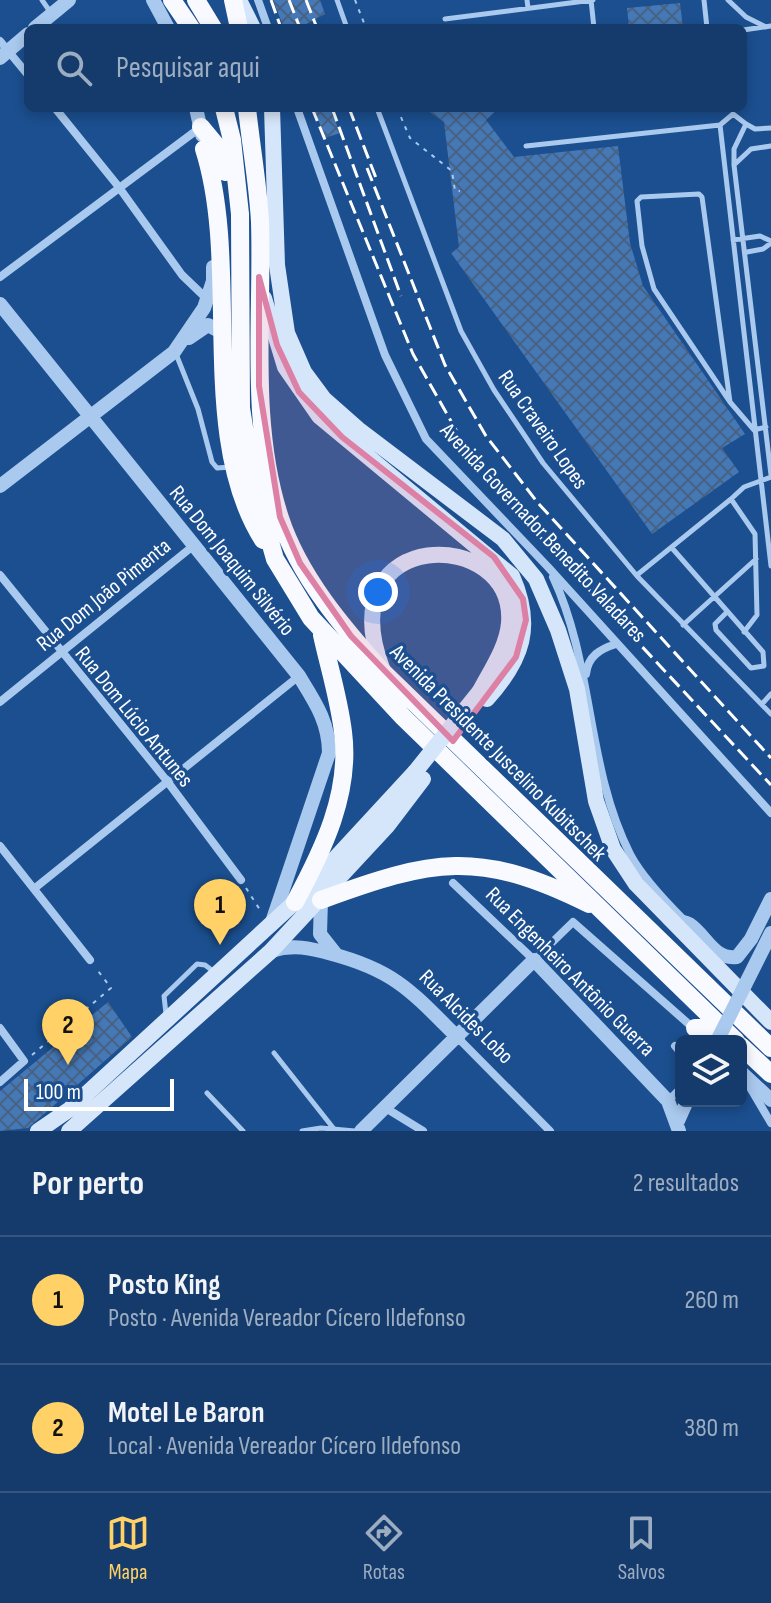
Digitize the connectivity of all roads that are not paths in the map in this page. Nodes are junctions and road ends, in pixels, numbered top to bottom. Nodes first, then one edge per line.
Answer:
1 (42, 0) edge
2 (69, 0) edge
3 (153, 0) edge
4 (172, 0) edge
5 (196, 0) edge
6 (233, 0) edge
7 (239, 0) edge
8 (258, 0) edge
9 (337, 0) edge
10 (527, 0) edge
11 (592, 0) edge
12 (704, 0) edge
13 (728, 0) edge
14 (559, 2) edge
15 (528, 8) junction
16 (52, 14) junction
17 (445, 19) dead end
18 (40, 24) edge
19 (166, 24) edge
20 (188, 24) edge
21 (211, 24) edge
22 (238, 24) edge
23 (251, 24) edge
24 (267, 24) edge
25 (346, 24) edge
26 (594, 24) edge
27 (707, 24) edge
28 (769, 26) edge
29 (747, 29) edge
30 (24, 37) edge
31 (3, 50) edge
32 (24, 71) edge
33 (58, 112) edge
34 (197, 112) edge
35 (225, 112) edge
36 (247, 112) edge
37 (272, 112) edge
38 (298, 112) edge
39 (379, 112) edge
40 (746, 124) junction
41 (720, 125) junction
42 (201, 127) junction
43 (771, 128) edge
44 (526, 146) dead end
45 (771, 146) edge
46 (204, 149) junction
47 (734, 165) junction
48 (118, 186) junction
49 (240, 214) junction
50 (745, 238) junction
51 (733, 240) junction
52 (771, 242) edge
53 (747, 252) junction
54 (0, 277) edge
55 (251, 278) junction
56 (207, 299) junction
57 (0, 304) edge
58 (223, 333) junction
59 (174, 352) junction
60 (226, 378) junction
61 (730, 402) junction
62 (88, 416) junction
63 (766, 427) junction
64 (754, 430) junction
65 (233, 458) junction
66 (771, 476) edge
67 (761, 480) junction
68 (0, 486) edge
69 (731, 499) junction
70 (193, 546) junction
71 (672, 548) junction
72 (275, 559) junction
73 (757, 559) junction
74 (771, 566) edge
75 (548, 567) junction
76 (0, 575) edge
77 (637, 576) junction
78 (715, 598) junction
79 (727, 612) junction
80 (683, 625) junction
81 (322, 632) junction
82 (744, 632) junction
83 (616, 644) junction
84 (59, 651) junction
85 (384, 673) junction
86 (299, 676) junction
87 (586, 683) junction
88 (771, 694) edge
89 (483, 695) junction
90 (0, 702) edge
91 (762, 704) junction
92 (592, 712) junction
93 (771, 714) edge
94 (585, 739) junction
95 (419, 776) junction
96 (167, 781) junction
97 (771, 813) edge
98 (0, 846) edge
99 (241, 880) road end
100 (453, 883) dead end
101 (35, 888) junction
102 (771, 899) edge
103 (321, 900) junction
104 (295, 902) junction
105 (604, 911) junction
106 (669, 919) junction
107 (267, 921) junction
108 (688, 923) junction
109 (771, 933) edge
110 (271, 951) junction
111 (338, 956) junction
112 (90, 960) road end
113 (534, 960) junction
114 (244, 975) junction
115 (771, 1022) edge
116 (0, 1028) edge
117 (719, 1035) edge
118 (720, 1035) edge
119 (723, 1035) edge
120 (458, 1038) junction
121 (771, 1048) edge
122 (274, 1053) dead end
123 (747, 1056) edge
124 (771, 1074) edge
125 (747, 1078) edge
126 (0, 1082) edge
127 (747, 1082) edge
128 (207, 1093) dead end
129 (675, 1094) edge
130 (771, 1100) edge
131 (668, 1101) junction
132 (384, 1106) junction
133 (771, 1123) edge
134 (70, 1126) edge
135 (679, 1126) edge
136 (334, 1129) junction
137 (38, 1131) edge
138 (243, 1131) edge
139 (302, 1131) edge
140 (358, 1131) edge
141 (423, 1131) edge
142 (550, 1131) edge

1 - 16 lane
2 - 16 street
3 - 19 street
4 - 20 highway
5 - 21 highway
6 - 22 highway
7 - 23 main road
8 - 24 street
9 - 25 lane
10 - 15 lane
11 - 14 lane
11 - 26 lane
12 - 27 lane
13 - 28 lane
14 - 15 lane
15 - 17 lane
16 - 18 street
28 - 29 lane
30 - 31 street
31 - 32 street
33 - 48 street
34 - 42 street
35 - 49 highway, Avenida Presidente Juscelino Kubitschek
36 - 55 highway, Avenida Presidente Juscelino Kubitschek
37 - 94 main road, Avenida Presidente Juscelino Kubitschek
38 - 75 street, Avenida Governador Benedito Valadares
39 - 77 lane, Rua Craveiro Lopes
40 - 41 lane
40 - 43 lane
40 - 47 lane
41 - 44 lane
41 - 51 lane
42 - 46 street
42 - 48 street
42 - 49 highway
45 - 47 lane
46 - 56 street
46 - 58 highway
47 - 50 lane
48 - 54 street
48 - 56 street
49 - 55 highway, Avenida Presidente Juscelino Kubitschek
50 - 51 lane
50 - 52 lane
50 - 53 lane
51 - 64 lane
52 - 53 lane
53 - 63 lane
55 - 60 highway
55 - 72 highway, Avenida Presidente Juscelino Kubitschek
55 - 85 highway, Avenida Presidente Juscelino Kubitschek
55 - 89 main road
56 - 59 street
57 - 62 street, Rua Dom Joaquim Silvério
58 - 59 street
58 - 60 highway
59 - 62 street
59 - 65 lane
60 - 65 highway
61 - 61 lane
61 - 64 lane
62 - 68 street
62 - 70 street, Rua Dom Joaquim Silvério
63 - 64 lane
63 - 66 lane
64 - 67 lane
65 - 72 highway
66 - 67 lane
67 - 69 lane
67 - 74 lane
69 - 71 lane
69 - 73 lane
70 - 84 street, Rua Dom João Pimenta
70 - 86 street, Rua Dom Joaquim Silvério
71 - 77 lane
71 - 78 lane
72 - 81 highway, Avenida Presidente Juscelino Kubitschek
73 - 78 lane
73 - 82 lane
75 - 83 street, Avenida Governador Benedito Valadares
75 - 87 street
76 - 84 street, Rua Dom Lúcio Antunes
77 - 80 lane, Rua Craveiro Lopes
78 - 79 lane
78 - 80 lane
79 - 82 lane
79 - 82 lane
80 - 91 lane, Rua Craveiro Lopes
81 - 104 highway
81 - 105 highway, Avenida Presidente Juscelino Kubitschek
83 - 87 street
83 - 97 street, Avenida Governador Benedito Valadares
84 - 90 street, Rua Dom João Pimenta
84 - 96 street, Rua Dom Lúcio Antunes
85 - 89 main road
85 - 121 highway, Avenida Presidente Juscelino Kubitschek
86 - 96 street
86 - 107 street, Rua Dom Joaquim Silvério
87 - 92 street
88 - 91 lane
89 - 95 main road, bridge
91 - 93 lane, Rua Craveiro Lopes
92 - 94 street
92 - 108 street
94 - 106 main road, Avenida Presidente Juscelino Kubitschek
95 - 103 main road
95 - 104 main road
96 - 99 street, Rua Dom Lúcio Antunes
96 - 101 street
98 - 101 street
100 - 113 street, Rua Engenheiro Antônio Guerra
101 - 112 street
102 - 108 street
103 - 105 highway
103 - 110 main road
103 - 111 street
104 - 107 main road
105 - 118 highway, Avenida Presidente Juscelino Kubitschek
106 - 108 street
106 - 115 main road, Avenida Presidente Juscelino Kubitschek
107 - 114 main road
107 - 134 main road
109 - 119 street, bridge
110 - 111 street, Rua Alcides Lobo
110 - 114 main road
111 - 120 street, Rua Alcides Lobo
113 - 117 street
113 - 120 street
113 - 131 street, Rua Engenheiro Antônio Guerra
114 - 134 main road
116 - 126 street
120 - 132 street
120 - 142 street, Rua Alcides Lobo
122 - 136 lane
123 - 124 highway, Avenida Presidente Juscelino Kubitschek
125 - 130 street
127 - 133 street
128 - 138 lane
129 - 131 street
131 - 135 street, Rua Engenheiro Antônio Guerra
132 - 140 street
132 - 141 street
134 - 137 main road
136 - 139 lane
136 - 140 lane

